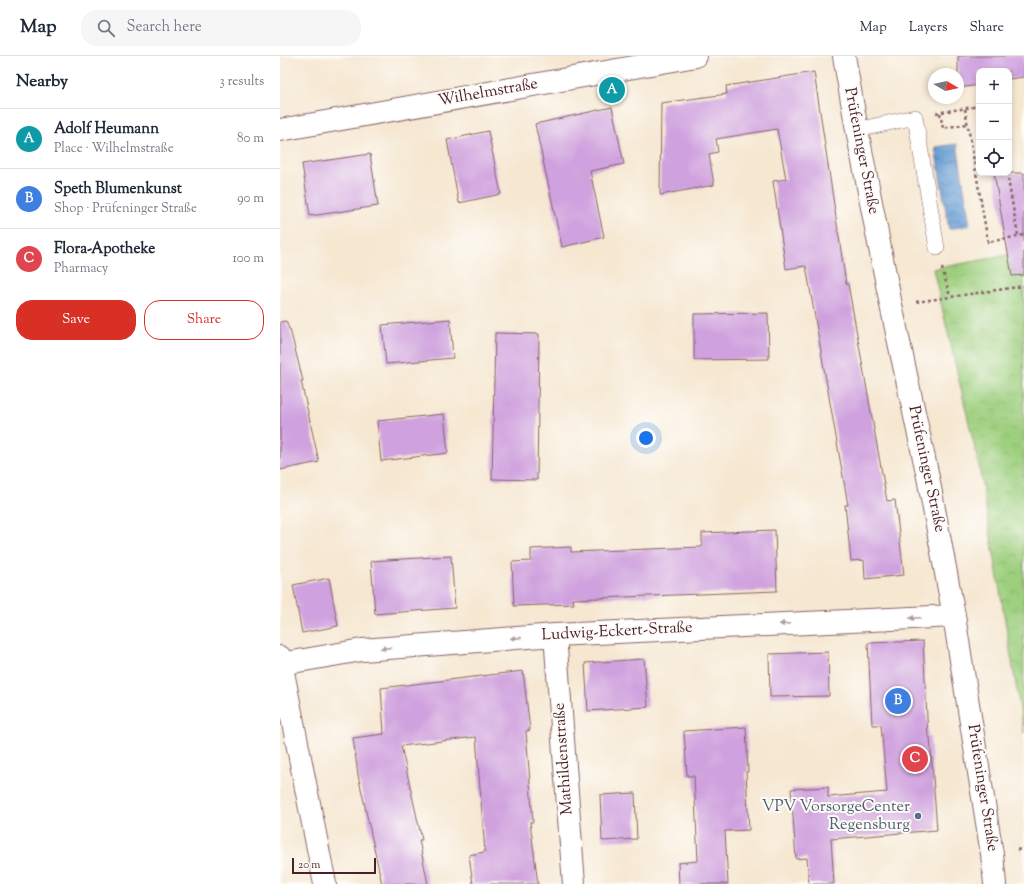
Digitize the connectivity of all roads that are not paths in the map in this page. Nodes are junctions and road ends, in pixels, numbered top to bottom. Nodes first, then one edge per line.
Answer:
1 (696, 56) edge
2 (844, 56) edge
3 (280, 130) edge
4 (857, 130) junction
5 (937, 248) road end
6 (954, 616) junction
7 (555, 634) junction
8 (281, 661) edge
9 (325, 884) edge
10 (574, 884) edge
11 (995, 884) edge

1 - 3 street, Wilhelmstraße
2 - 4 street, Prüfeninger Straße
4 - 5 lane
4 - 6 street, Prüfeninger Straße
6 -> 7 street, Ludwig-Eckert-Straße
6 - 11 street, Prüfeninger Straße
7 -> 8 street, Ludwig-Eckert-Straße
7 - 10 street, Mathildenstraße
8 - 9 street

